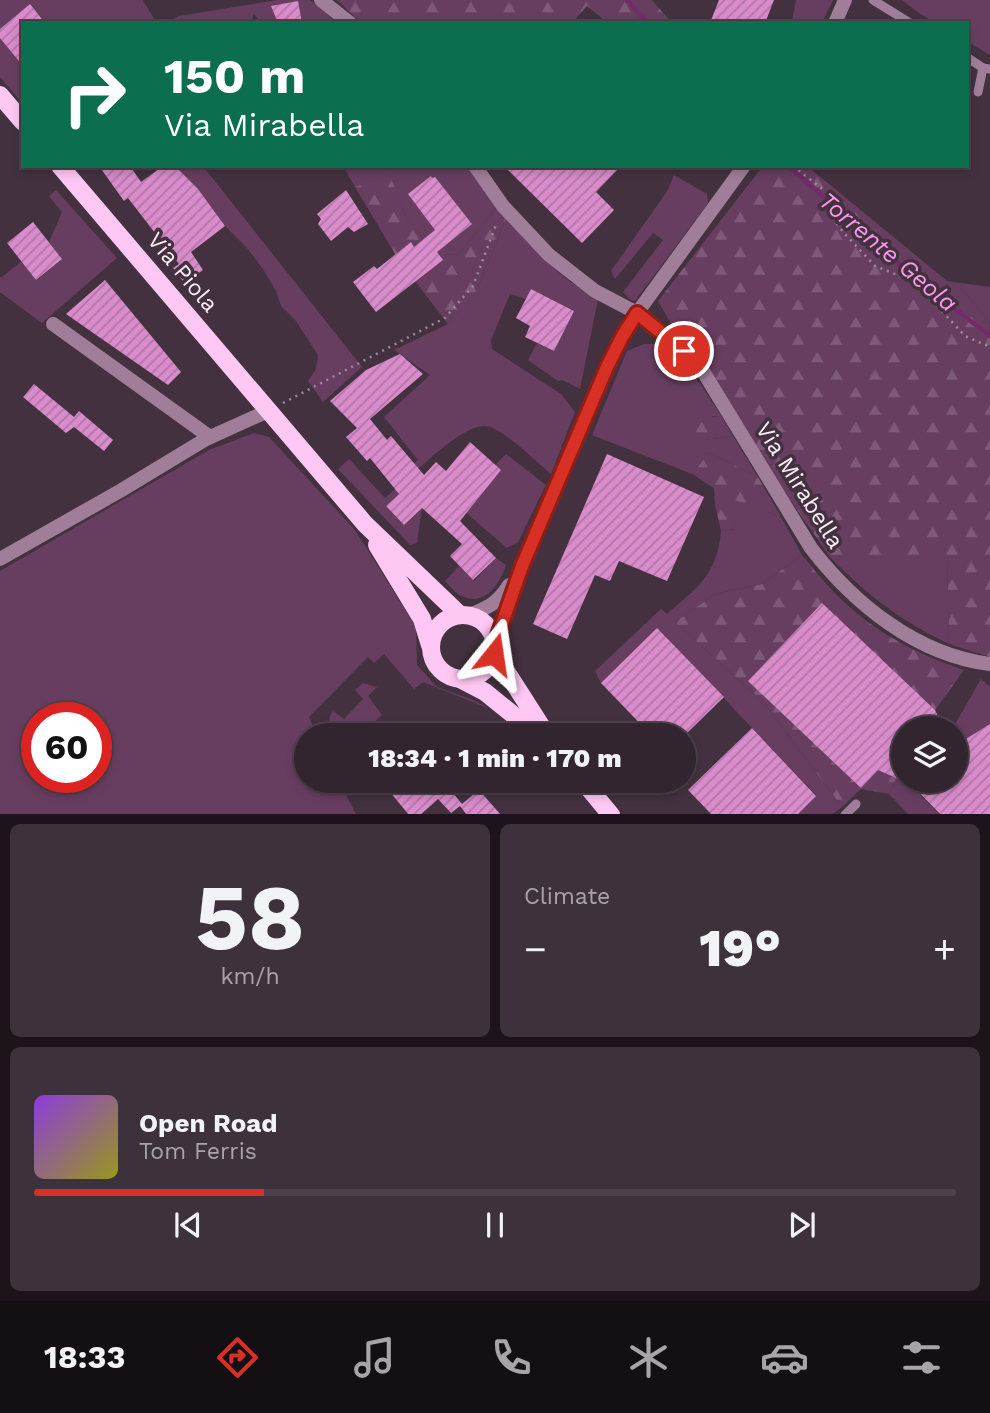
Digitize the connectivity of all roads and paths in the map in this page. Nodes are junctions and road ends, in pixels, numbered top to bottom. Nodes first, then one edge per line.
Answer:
1 (321, 0) edge
2 (845, 0) edge
3 (873, 0) edge
4 (347, 21) edge
5 (836, 21) edge
6 (907, 21) edge
7 (969, 59) edge
8 (986, 69) edge
9 (978, 92) dead end
10 (0, 95) edge
11 (21, 120) edge
12 (62, 168) edge
13 (476, 168) edge
14 (743, 168) edge
15 (796, 168) edge
16 (503, 206) junction
17 (637, 313) junction
18 (53, 324) dead end
19 (990, 346) edge
20 (268, 411) junction
21 (210, 437) junction
22 (365, 524) junction
23 (0, 559) edge
24 (522, 566) junction
25 (465, 615) junction
26 (430, 645) junction
27 (495, 647) junction
28 (990, 664) edge
29 (460, 679) junction
30 (523, 723) edge
31 (539, 723) edge
32 (593, 793) edge
33 (856, 804) dead end
34 (611, 814) edge
35 (845, 814) edge

1 - 4 street
2 - 5 street
3 - 6 lane
7 - 8 lane
8 - 9 lane
10 - 11 main road
12 - 20 main road, Via Piola
13 - 16 street, Via Mirabella
14 - 17 street
15 - 19 path
16 - 17 street, Via Mirabella
16 - 20 path
17 - 24 street
17 - 28 street, Via Mirabella
18 - 21 street
20 - 21 street
20 - 22 main road, Via Piola
21 - 23 street
22 - 25 main road
22 - 26 main road
24 - 25 street
24 - 27 street
25 - 26 main road
25 - 27 main road
26 - 29 main road
27 - 29 main road
27 - 31 main road
29 - 30 main road
32 - 34 main road
33 - 35 lane

